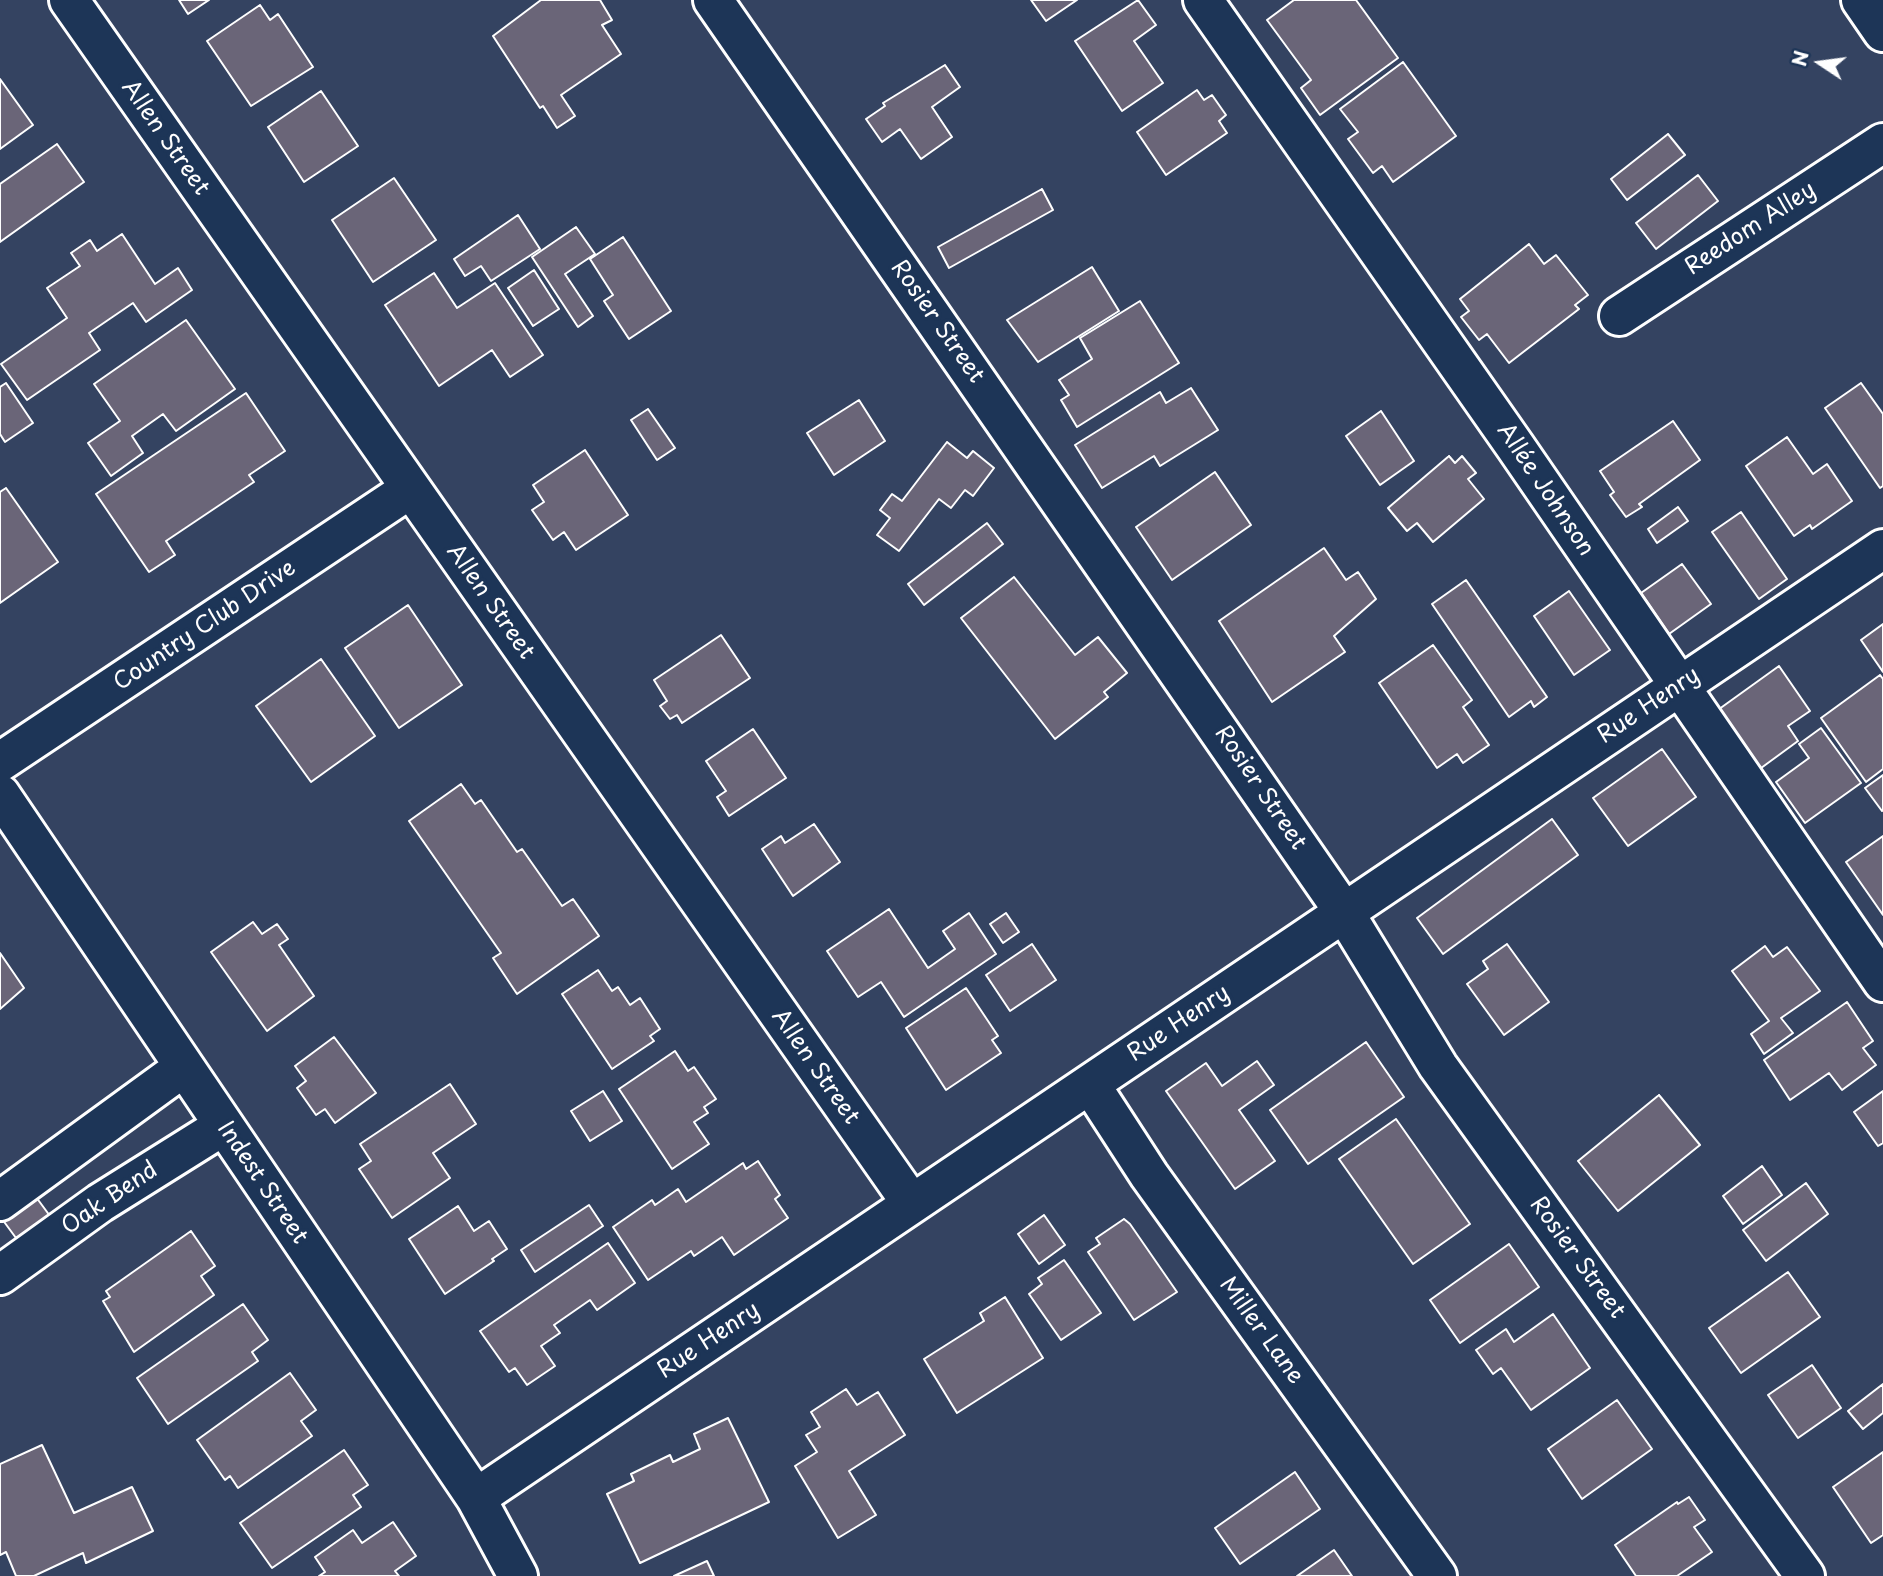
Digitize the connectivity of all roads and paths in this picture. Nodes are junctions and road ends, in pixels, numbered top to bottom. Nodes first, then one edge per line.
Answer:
1 (69, 0) edge
2 (713, 0) edge
3 (1203, 0) edge
4 (1861, 0) edge
5 (1883, 32) edge
6 (1883, 143) edge
7 (1619, 316) dead end
8 (410, 489) junction
9 (1883, 549) edge
10 (1679, 687) junction
11 (0, 762) edge
12 (0, 794) edge
13 (1344, 912) junction
14 (1883, 982) edge
15 (184, 1067) junction
16 (1090, 1084) junction
17 (223, 1126) junction
18 (0, 1201) edge
19 (912, 1204) junction
20 (0, 1275) edge
21 (476, 1498) junction
22 (519, 1576) edge
23 (1437, 1576) edge
24 (1805, 1576) edge

1 - 8 street, Allen Street
2 - 13 street, Rosier Street
3 - 10 street, Allée Johnson
4 - 5 street
6 - 7 street, Reedom Alley
8 - 11 street, Country Club Drive
8 - 19 street, Allen Street
9 - 10 street, Rue Henry
10 - 13 street, Rue Henry
10 - 14 street, Allée Johnson
12 - 15 street, Indest Street
13 - 16 street, Rue Henry
13 - 24 street, Rosier Street
15 - 17 street, Indest Street
15 - 18 street
16 - 19 street, Rue Henry
16 - 23 street, Miller Lane
17 - 20 street, Oak Bend
17 - 21 street, Indest Street
19 - 21 street, Rue Henry
21 - 22 street, Indest Street

